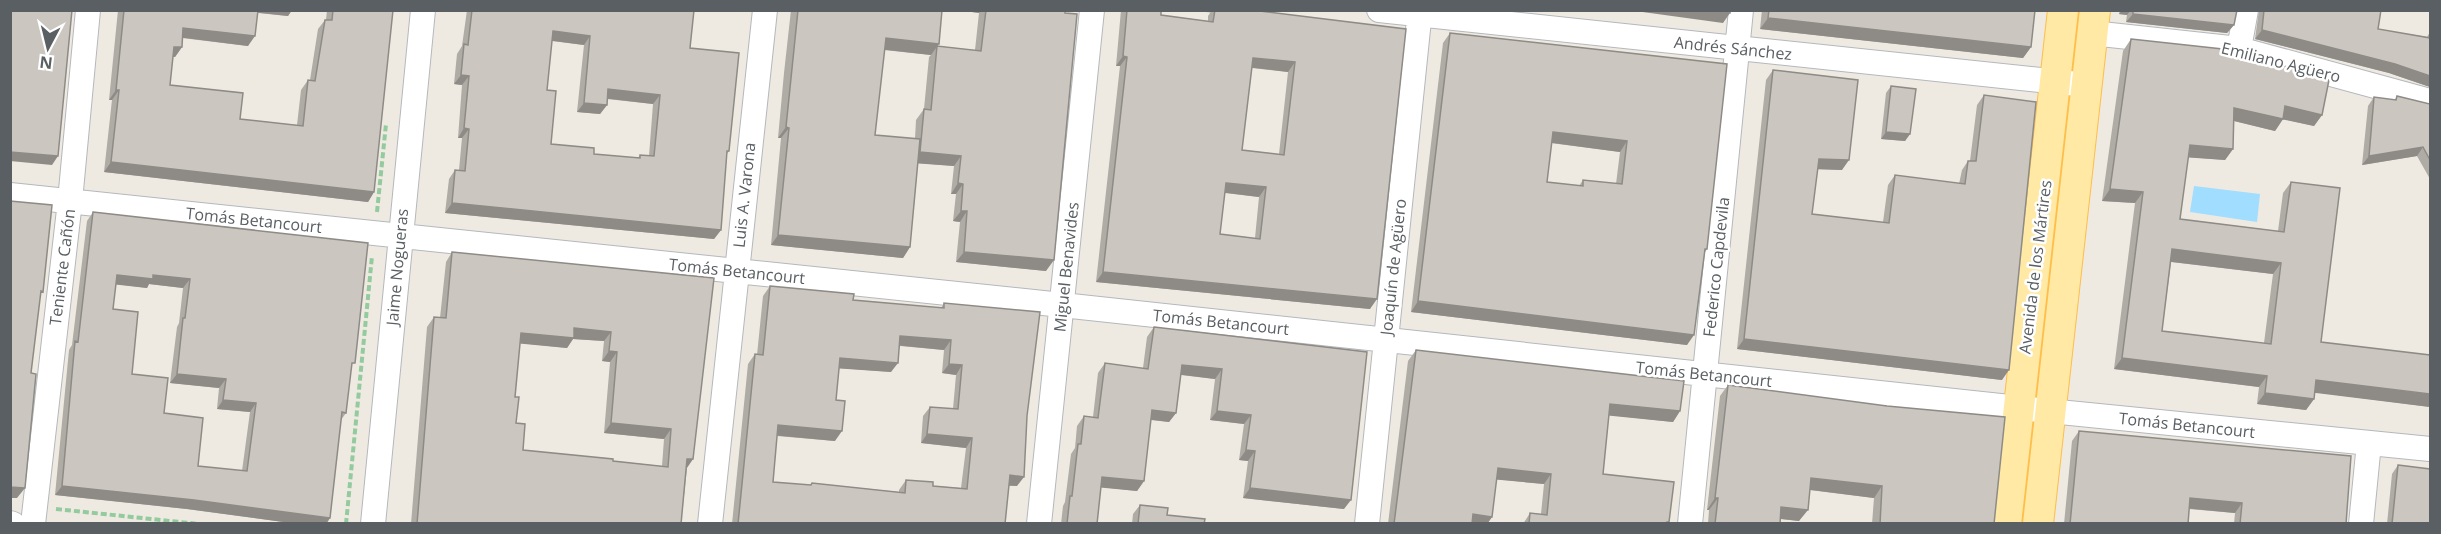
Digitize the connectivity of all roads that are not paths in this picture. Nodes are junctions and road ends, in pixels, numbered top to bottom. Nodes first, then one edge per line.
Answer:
1 (88, 10) edge
2 (423, 10) edge
3 (765, 10) edge
4 (1092, 10) edge
5 (1379, 10) edge
6 (1742, 10) edge
7 (2063, 10) edge
8 (2246, 10) edge
9 (1419, 13) edge
10 (2093, 22) edge
11 (1737, 48) junction
12 (2239, 49) junction
13 (2056, 82) junction
14 (2087, 85) junction
15 (2430, 101) edge
16 (10, 195) edge
17 (70, 201) junction
18 (400, 236) junction
19 (736, 271) junction
20 (1062, 304) junction
21 (1385, 340) junction
22 (1705, 374) junction
23 (2019, 408) junction
24 (2051, 411) junction
25 (2369, 443) junction
26 (2430, 449) edge
27 (34, 515) edge
28 (373, 524) edge
29 (710, 524) edge
30 (1039, 524) edge
31 (1367, 524) edge
32 (1690, 524) edge
33 (2006, 524) edge
34 (2038, 524) edge
35 (2361, 524) edge

1 - 17 street, Teniente Cañón
2 - 18 street, Jaime Nogueras
3 - 19 street, Luis A. Varona
4 - 20 street, Miguel Benavides
5 - 9 street, Andrés Sánchez
6 - 11 street, Federico Capdevila
7 - 13 main road, Avenida de los Mártires
8 - 12 street
9 - 11 street, Andrés Sánchez
9 - 21 street, Joaquín de Agüero
10 - 12 street, Emiliano Agüero
10 - 14 main road, Avenida de los Mártires
11 - 13 street, Andrés Sánchez
11 - 22 street, Federico Capdevila
12 - 15 street, Emiliano Agüero
13 - 14 street, Andrés Sánchez
13 - 23 main road, Avenida de los Mártires
14 - 24 main road, Avenida de los Mártires
16 - 17 street, Tomás Betancourt
17 - 18 street, Tomás Betancourt
17 - 27 street, Teniente Cañón
18 - 19 street, Tomás Betancourt
18 - 28 street, Jaime Nogueras
19 - 20 street, Tomás Betancourt
19 - 29 street, Luis A. Varona
20 - 21 street, Tomás Betancourt
20 - 30 street, Miguel Benavides
21 - 22 street, Tomás Betancourt
21 - 31 street, Joaquín de Agüero
22 - 23 street, Tomás Betancourt
22 - 32 street, Federico Capdevila
23 - 24 street, Tomás Betancourt
23 - 33 main road, Avenida de los Mártires
24 - 25 street, Tomás Betancourt
24 - 34 main road, Avenida de los Mártires
25 - 26 street, Tomás Betancourt
25 - 35 street

